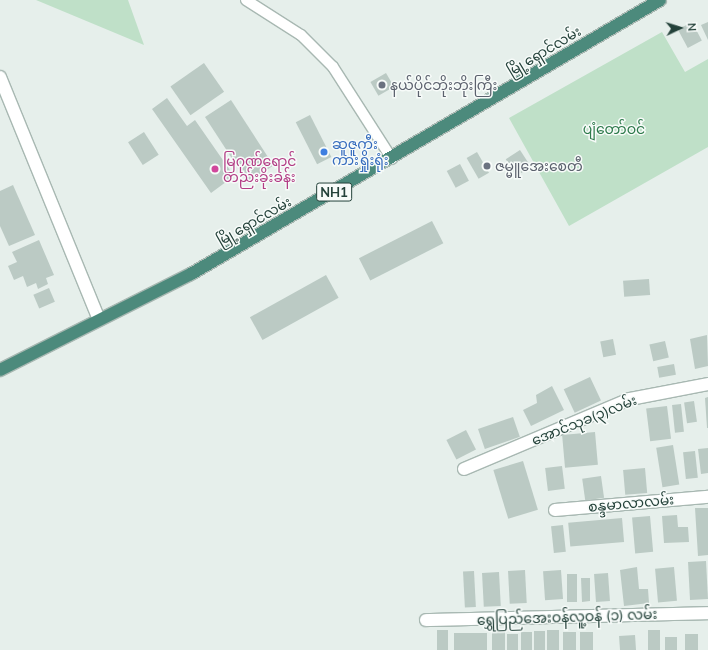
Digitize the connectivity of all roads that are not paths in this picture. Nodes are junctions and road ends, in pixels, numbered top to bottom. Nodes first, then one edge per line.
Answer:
1 (246, 0) edge
2 (660, 0) edge
3 (0, 77) edge
4 (392, 159) junction
5 (99, 320) junction
6 (0, 370) edge
7 (708, 384) edge
8 (464, 470) dead end
9 (708, 497) edge
10 (555, 510) dead end
11 (708, 613) edge
12 (426, 620) dead end

1 - 4 lane
2 - 4 highway, မြို့ရှောင်လမ်း / NH1
3 - 5 street
4 - 5 highway, မြို့ရှောင်လမ်း / NH1
5 - 6 highway, မြို့ရှောင်လမ်း / NH1
7 - 8 street, အောင်သုခ(၃)လမ်း
9 - 10 street, စန္ဒမာလာလမ်း
11 - 12 street, ရွှေပြည်အေးဝန်လူ့ဝန် (၁) လမ်း

